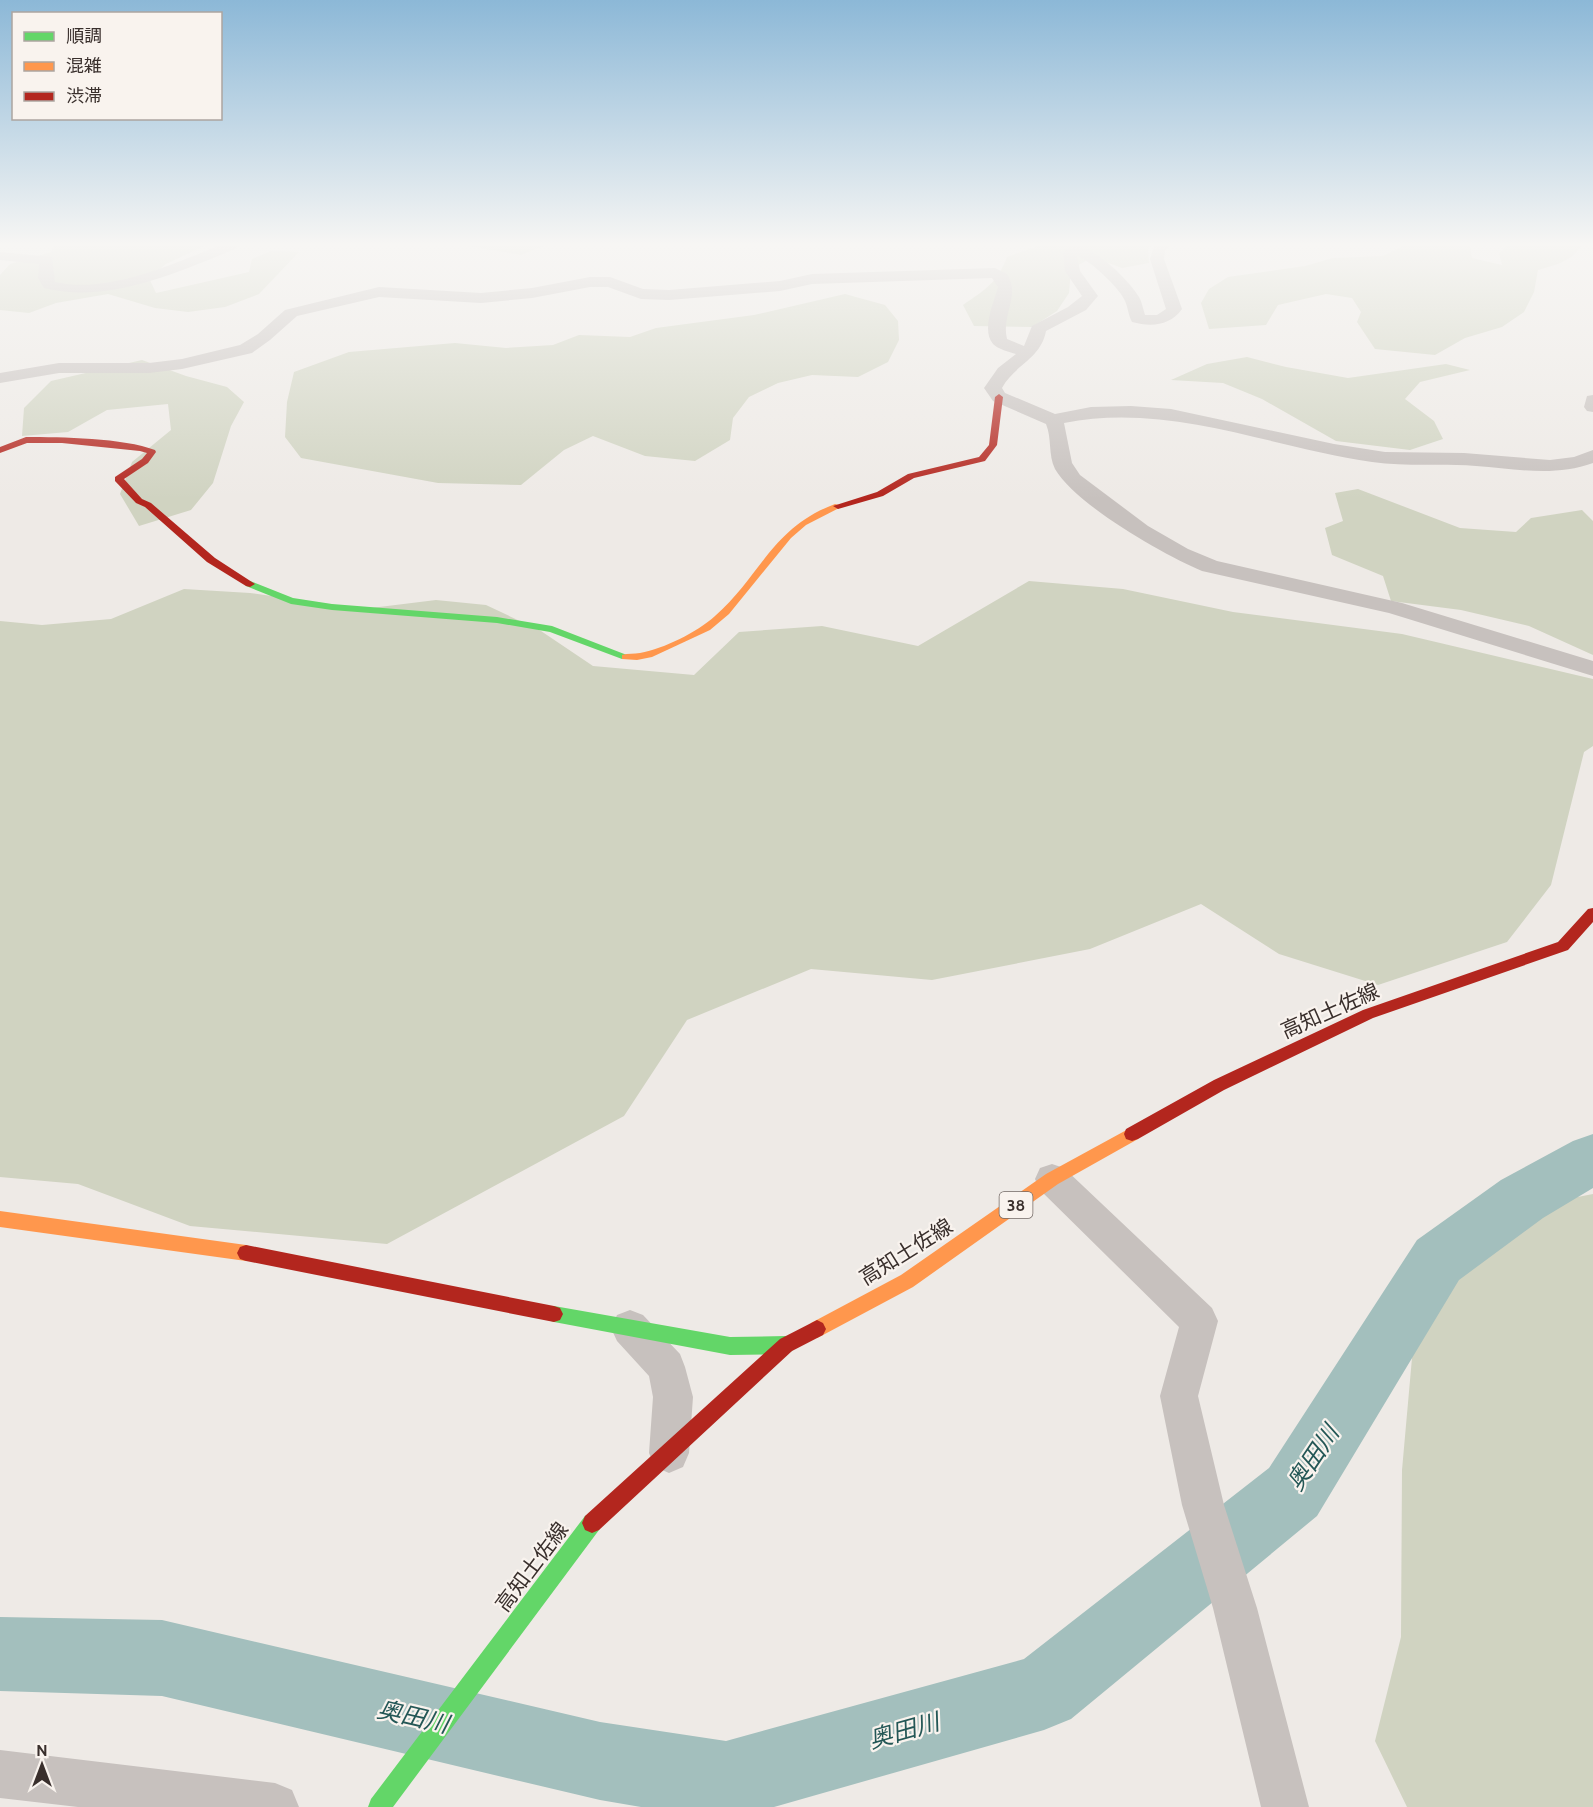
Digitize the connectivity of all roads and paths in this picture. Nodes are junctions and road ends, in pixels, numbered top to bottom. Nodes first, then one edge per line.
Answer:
1 (272, 330) edge
2 (997, 330) edge
3 (1038, 330) edge
4 (1028, 353) junction
5 (0, 378) edge
6 (999, 397) junction
7 (1593, 400) edge
8 (1593, 407) edge
9 (1053, 420) junction
10 (0, 450) edge
11 (1593, 456) edge
12 (1593, 669) edge
13 (1593, 913) edge
14 (1052, 1179) junction
15 (0, 1219) edge
16 (630, 1328) junction
17 (786, 1345) junction
18 (669, 1453) junction
19 (0, 1774) edge
20 (275, 1807) edge
21 (379, 1807) edge
22 (1285, 1807) edge

1 - 5 street
2 - 4 street
3 - 4 street
4 - 6 street
6 - 9 street
6 - 10 street
7 - 8 street
9 - 11 street
9 - 12 street
13 - 14 street, 高知土佐線 / 38
14 - 17 street, 高知土佐線 / 38
14 - 22 street
15 - 16 street
16 - 17 street
16 - 18 street
17 - 18 street, 高知土佐線 / 38
18 - 21 street, 高知土佐線 / 38
19 - 20 street

